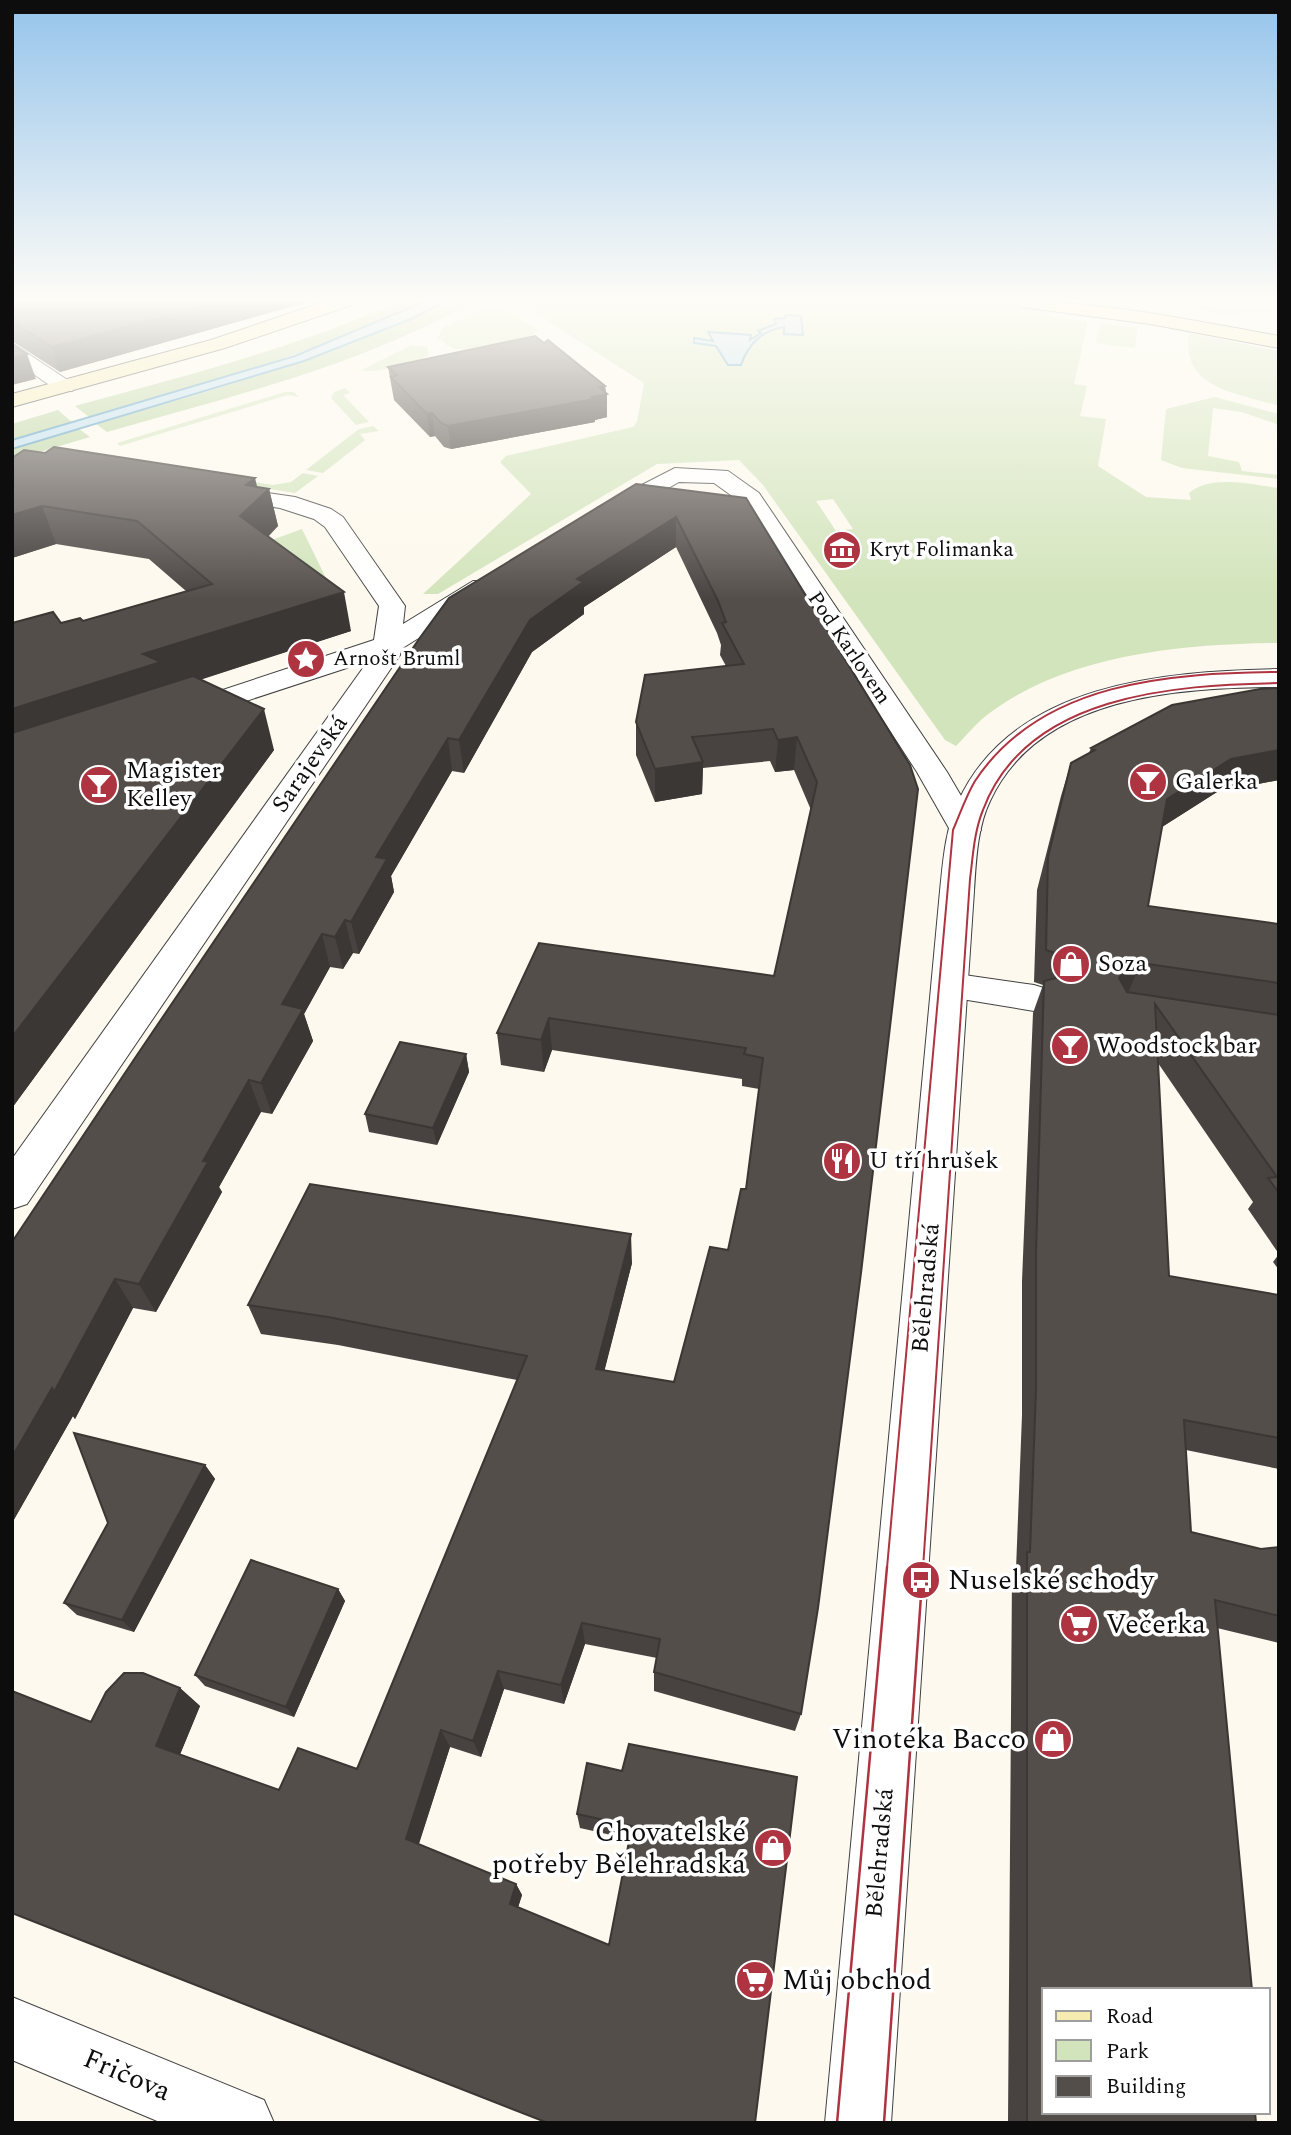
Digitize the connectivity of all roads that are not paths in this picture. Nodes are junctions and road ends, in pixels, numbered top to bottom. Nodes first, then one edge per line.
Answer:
1 (198, 489) edge
2 (583, 527) edge
3 (505, 573) edge
4 (388, 645) junction
5 (1279, 654) edge
6 (1279, 678) edge
7 (163, 719) edge
8 (1023, 740) junction
9 (965, 830) junction
10 (950, 986) junction
11 (1034, 998) dead end
12 (12, 1192) edge
13 (12, 2028) edge
14 (241, 2123) edge
15 (858, 2123) edge

1 - 4 street
2 - 9 street, Pod Karlovem
3 - 4 street
4 - 7 street
4 - 12 street, Sarajevská
5 - 8 street
6 - 8 street, Bělehradská
8 - 9 street, Bělehradská
9 - 10 street, Bělehradská
10 - 11 street
10 - 15 street, Bělehradská
13 - 14 street, Fričova

